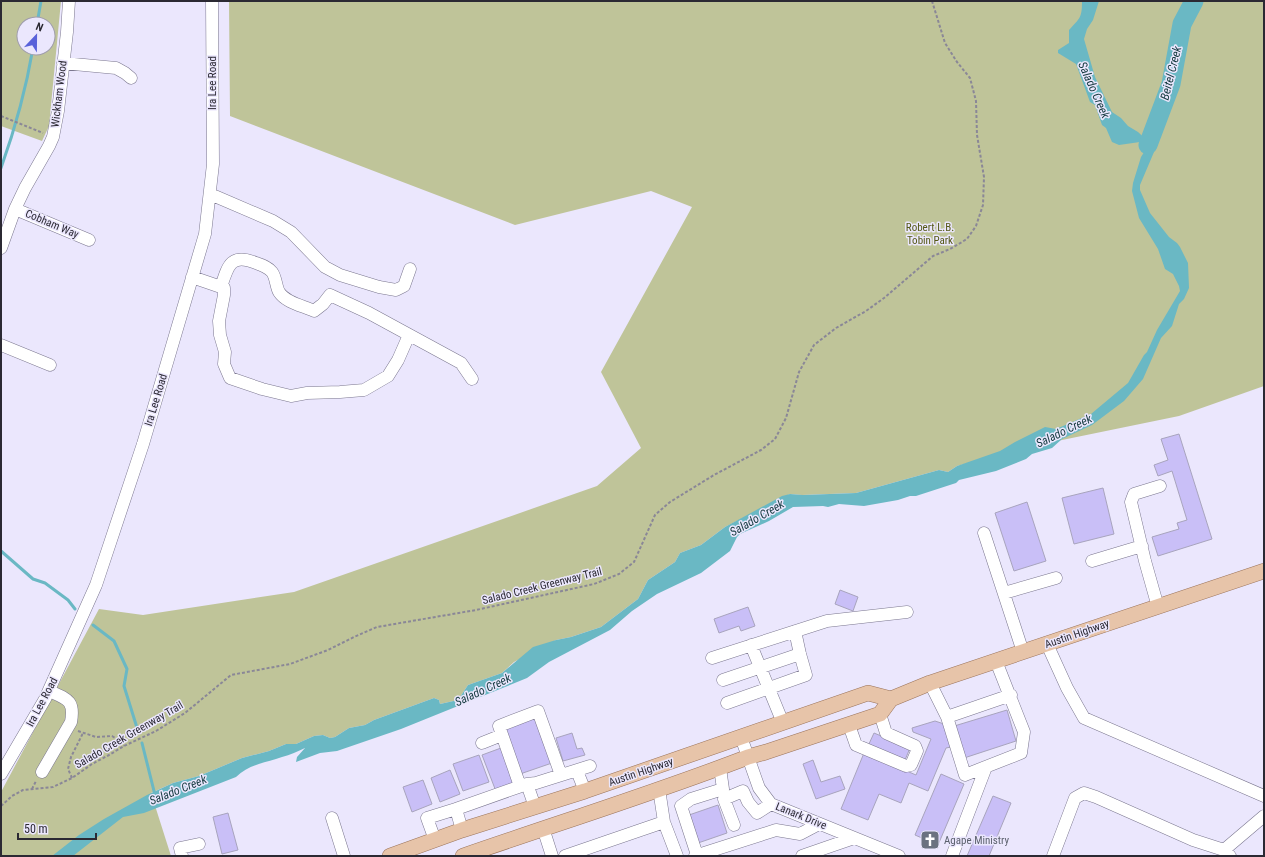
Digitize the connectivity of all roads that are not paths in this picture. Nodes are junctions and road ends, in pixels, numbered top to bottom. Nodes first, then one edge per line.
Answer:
1 (68, 1) edge
2 (212, 1) edge
3 (63, 63) junction
4 (131, 78) dead end
5 (210, 194) junction
6 (15, 209) junction
7 (89, 240) dead end
8 (1, 248) edge
9 (410, 269) dead end
10 (192, 277) junction
11 (221, 286) junction
12 (409, 335) junction
13 (1, 345) edge
14 (50, 365) dead end
15 (472, 379) dead end
16 (1160, 486) dead end
17 (984, 533) dead end
18 (1142, 546) junction
19 (1092, 561) dead end
20 (1264, 571) edge
21 (1056, 578) dead end
22 (1004, 593) junction
23 (1158, 606) junction
24 (907, 612) dead end
25 (795, 632) junction
26 (1047, 644) junction
27 (751, 645) junction
28 (1023, 652) junction
29 (800, 654) junction
30 (712, 658) dead end
31 (996, 661) junction
32 (760, 667) junction
33 (723, 680) dead end
34 (930, 683) junction
35 (769, 688) junction
36 (49, 690) junction
37 (1011, 695) junction
38 (891, 699) junction
39 (727, 703) dead end
40 (880, 714) junction
41 (946, 717) junction
42 (783, 723) junction
43 (849, 725) junction
44 (502, 736) junction
45 (741, 737) junction
46 (482, 743) dead end
47 (748, 757) junction
48 (590, 766) dead end
49 (986, 767) junction
50 (720, 768) junction
51 (577, 771) junction
52 (42, 772) dead end
53 (1, 774) edge
54 (561, 776) junction
55 (685, 779) junction
56 (524, 785) junction
57 (659, 789) junction
58 (584, 791) junction
59 (1264, 796) edge
60 (691, 799) junction
61 (771, 804) junction
62 (535, 807) junction
63 (456, 809) junction
64 (1264, 816) edge
65 (332, 818) dead end
66 (664, 822) junction
67 (819, 824) junction
68 (734, 825) dead end
69 (544, 828) junction
70 (462, 830) junction
71 (800, 834) junction
72 (854, 838) junction
73 (435, 840) junction
74 (199, 844) dead end
75 (879, 852) edge
76 (1227, 853) edge
77 (805, 855) edge
78 (182, 856) edge
79 (344, 856) edge
80 (390, 856) edge
81 (463, 856) edge
82 (552, 856) edge
83 (565, 856) edge
84 (677, 856) edge
85 (696, 856) edge
86 (897, 856) edge
87 (952, 856) edge
88 (1053, 856) edge

1 - 3 street, Wickham Wood
2 - 5 street, Ira Lee Road
3 - 4 street
3 - 6 street, Wickham Wood
5 - 9 street
5 - 10 street, Ira Lee Road
6 - 7 street, Cobham Way
6 - 8 street, Wickham Wood
10 - 11 street
10 - 36 street, Ira Lee Road
11 - 12 street
11 - 12 street
12 - 15 street
13 - 14 street
16 - 18 street
17 - 22 street
18 - 19 street
18 - 23 street
20 - 23 main road, Austin Highway
21 - 22 street
22 - 28 street
23 - 26 main road, Austin Highway
24 - 25 street
25 - 27 street
25 - 29 street
26 - 28 main road, Austin Highway
26 - 59 street
27 - 30 street
27 - 32 street
28 - 31 main road, Austin Highway
29 - 32 street
29 - 35 street
31 - 34 main road, Austin Highway
31 - 37 street
32 - 33 street
32 - 35 street
34 - 38 main road, Austin Highway
34 - 41 street
35 - 39 street
35 - 42 street
36 - 52 street
36 - 53 street, Ira Lee Road
37 - 41 street
37 - 49 street
38 - 40 main road
38 - 42 main road, Austin Highway
40 - 43 main road, Austin Highway
40 - 43 street
41 - 49 street
42 - 45 main road, Austin Highway
43 - 47 main road, Austin Highway
44 - 46 street
44 - 54 street
44 - 56 street
45 - 47 street, Lanark Drive
45 - 58 main road, Austin Highway
47 - 50 main road, Austin Highway
47 - 61 street, Lanark Drive
48 - 51 street
49 - 87 street
50 - 55 main road, Austin Highway
50 - 60 street
51 - 54 street
51 - 58 street
54 - 56 street
55 - 57 main road, Austin Highway
55 - 60 street
56 - 62 street
56 - 63 street
57 - 66 street
57 - 69 main road, Austin Highway
58 - 62 main road, Austin Highway
60 - 85 street
61 - 67 street, Lanark Drive
61 - 68 street
62 - 70 main road, Austin Highway
63 - 70 street
63 - 73 street
64 - 76 street
65 - 79 street
66 - 83 street
66 - 84 street
67 - 71 street
67 - 72 street, Lanark Drive
69 - 81 main road, Austin Highway
69 - 82 street
70 - 73 main road, Austin Highway
71 - 77 street
71 - 85 street
72 - 75 street, Lanark Drive
72 - 77 street
73 - 80 main road, Austin Highway
74 - 78 street
75 - 86 street, Lanark Drive
76 - 88 street

